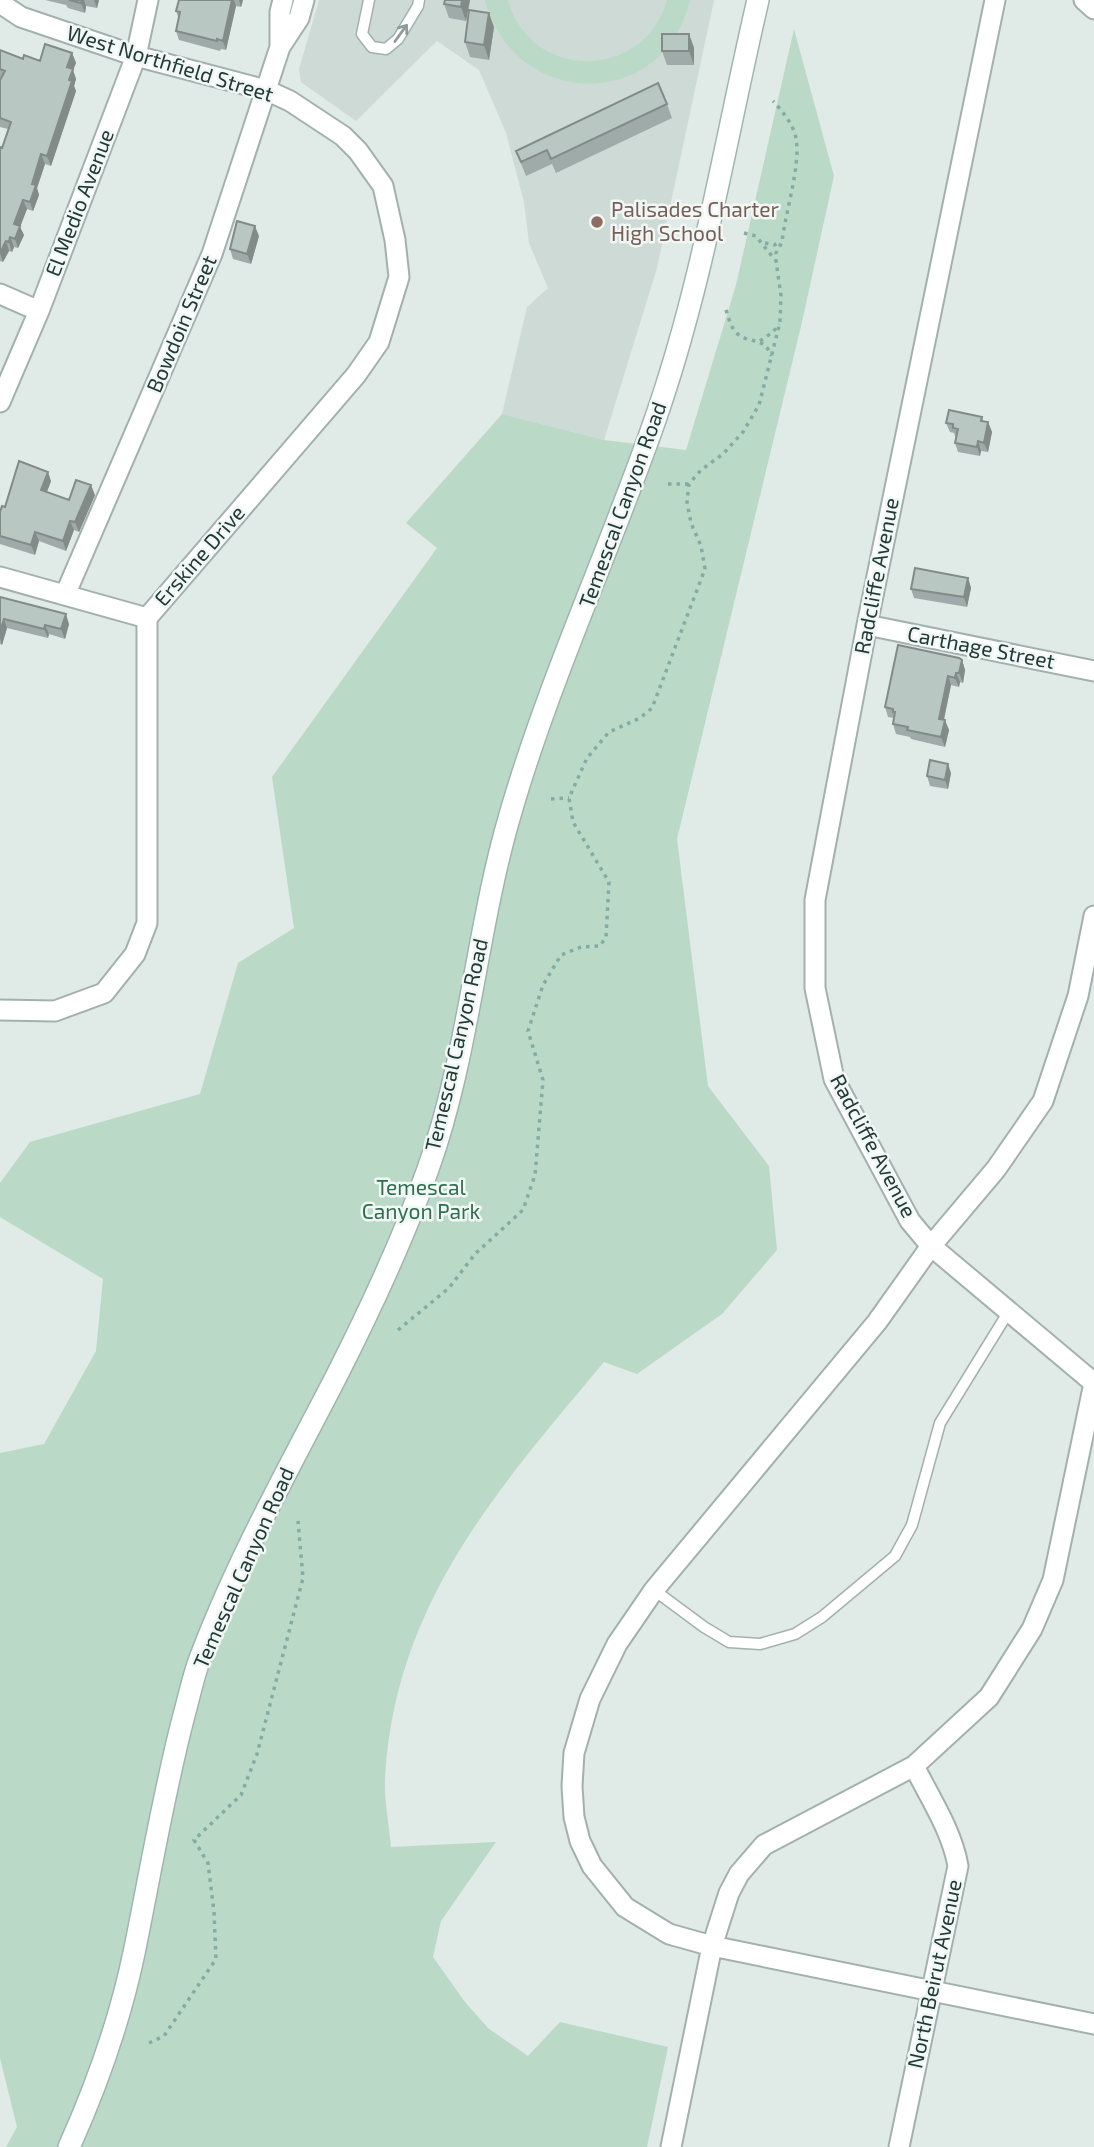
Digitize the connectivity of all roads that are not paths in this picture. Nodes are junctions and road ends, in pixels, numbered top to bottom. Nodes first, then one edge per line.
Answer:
1 (148, 0) edge
2 (283, 0) edge
3 (304, 0) edge
4 (369, 0) edge
5 (419, 0) edge
6 (758, 0) edge
7 (995, 0) edge
8 (1084, 0) edge
9 (0, 3) edge
10 (1094, 9) edge
11 (280, 47) junction
12 (136, 56) junction
13 (266, 90) junction
14 (395, 240) joint
15 (0, 294) edge
16 (39, 311) junction
17 (0, 402) edge
18 (0, 577) edge
19 (65, 595) junction
20 (147, 618) junction
21 (867, 625) junction
22 (1094, 671) edge
23 (1094, 916) edge
24 (0, 1010) edge
25 (932, 1246) junction
26 (1009, 1311) junction
27 (1094, 1383) edge
28 (654, 1590) junction
29 (914, 1766) junction
30 (712, 1946) junction
31 (933, 1989) junction
32 (1094, 2024) edge
33 (69, 2147) edge
34 (671, 2147) edge
35 (899, 2147) edge

1 - 12 street, El Medio Avenue
2 - 11 street, Bowdoin Street
3 - 11 street, Bowdoin Street
4 -> 5 lane
6 - 33 main road, Temescal Canyon Road
7 - 21 street, Radcliffe Avenue
8 - 10 street
9 - 12 street, West Northfield Street
11 - 13 street, Bowdoin Street
12 - 13 street, West Northfield Street
12 - 16 street, El Medio Avenue
13 - 14 street, West Northfield Street
13 - 19 street, Bowdoin Street
14 - 20 street, Erskine Drive
15 - 16 street
16 - 17 street, El Medio Avenue
18 - 19 street
19 - 20 street
20 - 24 street, Erskine Drive
21 - 22 street, Carthage Street
21 - 25 street, Radcliffe Avenue
23 - 25 street
25 - 26 street, Radcliffe Avenue
25 - 28 street
26 - 27 street, Radcliffe Avenue
26 - 28 lane
27 - 29 street
28 - 30 street
29 - 30 street
29 - 31 street, North Beirut Avenue
30 - 31 street
30 - 34 street
31 - 32 street
31 - 35 street, North Beirut Avenue

